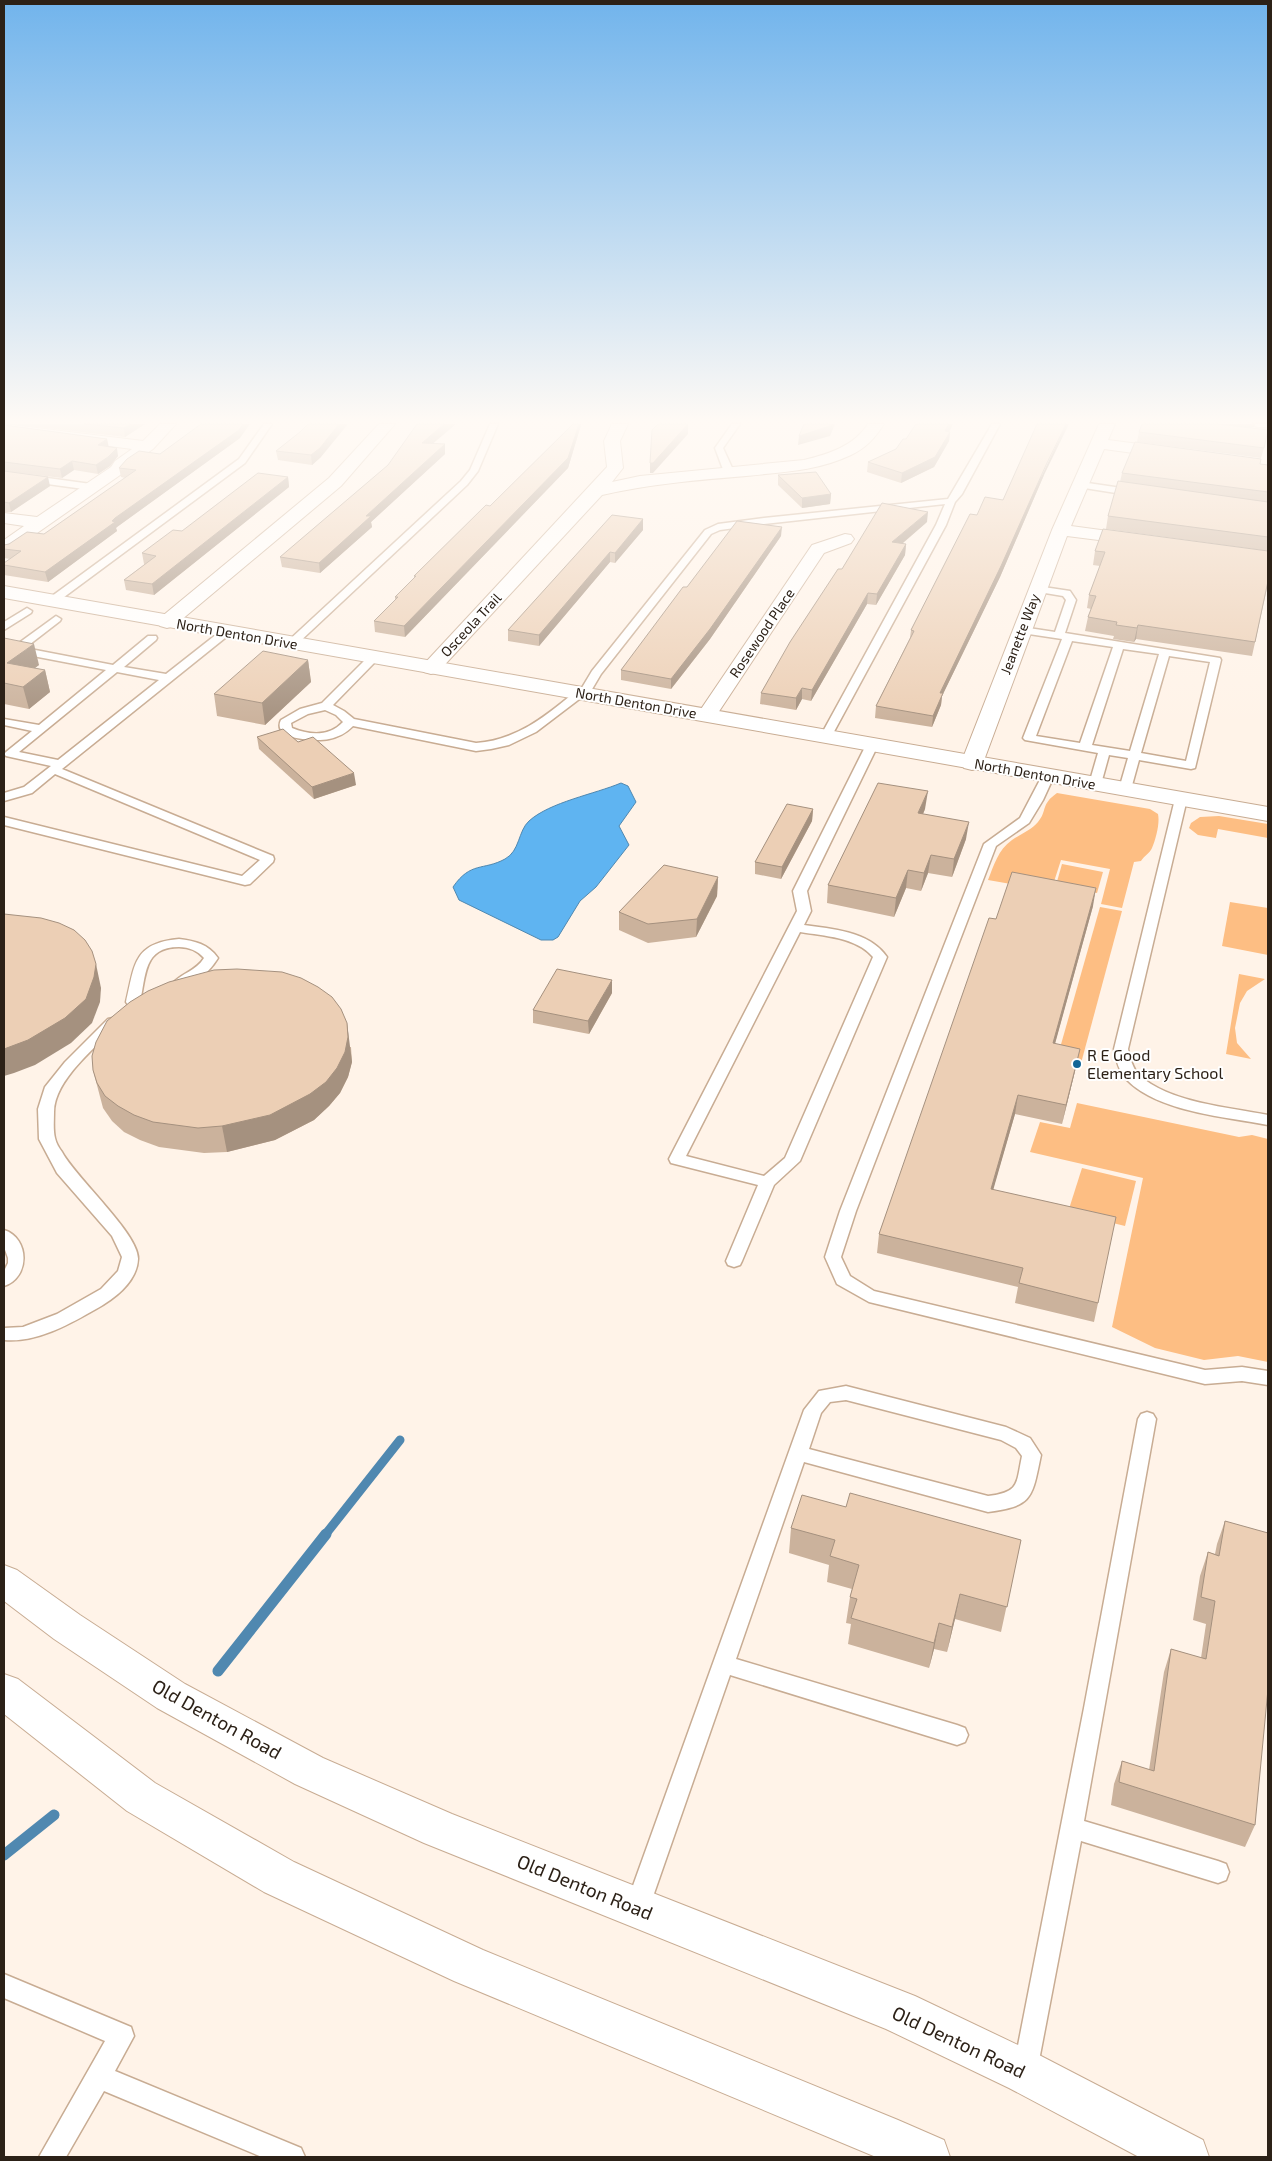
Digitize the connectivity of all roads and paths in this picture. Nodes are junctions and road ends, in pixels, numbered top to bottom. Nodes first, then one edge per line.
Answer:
1 (36, 525) edge
2 (161, 525) edge
3 (284, 525) edge
4 (419, 525) edge
5 (564, 525) edge
6 (728, 525) edge
7 (941, 525) edge
8 (1063, 525) edge
9 (1061, 530) junction
10 (845, 539) dead end
11 (1160, 543) edge
12 (4, 548) edge
13 (1038, 589) junction
14 (4, 592) edge
15 (54, 610) junction
16 (27, 611) dead end
17 (167, 622) junction
18 (4, 627) edge
19 (1022, 630) junction
20 (226, 632) junction
21 (1064, 637) junction
22 (152, 638) dead end
23 (291, 644) junction
24 (1119, 645) junction
25 (1165, 652) junction
26 (373, 658) junction
27 (116, 668) junction
28 (431, 668) junction
29 (168, 678) junction
30 (582, 694) junction
31 (326, 706) junction
32 (707, 715) junction
33 (4, 722) edge
34 (350, 722) junction
35 (41, 729) junction
36 (826, 737) junction
37 (872, 745) junction
38 (1085, 747) junction
39 (1105, 750) junction
40 (7, 754) edge
41 (1135, 755) junction
42 (972, 763) junction
43 (58, 767) junction
44 (1048, 776) junction
45 (1095, 784) junction
46 (1126, 789) junction
47 (4, 797) edge
48 (1180, 799) junction
49 (1268, 814) edge
50 (4, 821) edge
51 (795, 927) junction
52 (170, 988) edge
53 (152, 995) edge
54 (133, 1002) junction
55 (1268, 1120) edge
56 (767, 1182) junction
57 (4, 1236) edge
58 (734, 1261) dead end
59 (4, 1280) edge
60 (4, 1334) edge
61 (1268, 1378) edge
62 (1147, 1419) dead end
63 (797, 1453) junction
64 (4, 1581) edge
65 (723, 1664) junction
66 (4, 1691) edge
67 (957, 1735) dead end
68 (1072, 1828) junction
69 (1218, 1872) dead end
70 (637, 1908) junction
71 (4, 1986) edge
72 (1025, 2072) junction
73 (99, 2076) junction
74 (880, 2147) edge
75 (52, 2157) edge
76 (292, 2157) edge
77 (927, 2157) edge
78 (1186, 2157) edge

1 - 12 street
2 - 15 lane
3 - 17 street
4 - 23 lane
5 - 28 street, Osceola Trail
6 - 30 lane
7 - 36 lane
8 - 9 street, Jeanette Way
9 - 11 street
9 - 13 street, Jeanette Way
10 - 32 street, Rosewood Place
13 - 19 street, Jeanette Way
13 - 21 lane
14 - 15 street, North Denton Drive
15 - 17 street, North Denton Drive
15 - 27 lane
16 - 18 lane
17 - 20 street, North Denton Drive
19 - 21 lane
19 - 42 street, Jeanette Way
20 - 23 street, North Denton Drive
20 - 29 lane
21 - 24 lane
21 - 38 lane
22 - 27 lane
23 - 26 street, North Denton Drive
24 - 25 lane
24 - 38 lane
25 - 41 lane
25 - 41 lane
26 - 28 street, North Denton Drive
26 - 31 lane
27 - 29 lane
27 - 35 lane
28 - 30 street, North Denton Drive
29 - 43 lane
30 - 32 street, North Denton Drive
30 - 34 lane
31 - 34 lane
31 - 34 lane
32 - 36 street, North Denton Drive
33 - 35 lane
35 - 40 lane
36 - 37 street, North Denton Drive
37 - 42 street, North Denton Drive
37 - 51 lane
38 - 39 lane
39 - 41 lane
39 - 45 lane
40 - 43 lane
41 - 46 lane
42 - 44 street, North Denton Drive
43 - 47 lane
43 - 50 lane
44 - 45 street, North Denton Drive
44 - 61 lane
45 - 46 street, North Denton Drive
46 - 48 street, North Denton Drive
48 - 49 street, North Denton Drive
48 - 55 lane
51 - 56 lane
51 - 56 lane
52 - 54 lane
53 - 54 lane
54 - 60 lane
56 - 58 lane
57 - 59 lane
62 - 68 lane
63 - 63 lane
63 - 65 lane
64 - 70 street, Old Denton Road
65 - 67 lane
65 - 70 lane
66 - 74 street
68 - 69 lane
68 - 72 lane
70 - 72 street, Old Denton Road
71 - 73 lane
72 - 78 street, Old Denton Road
73 - 75 lane
73 - 76 lane
74 - 77 street

